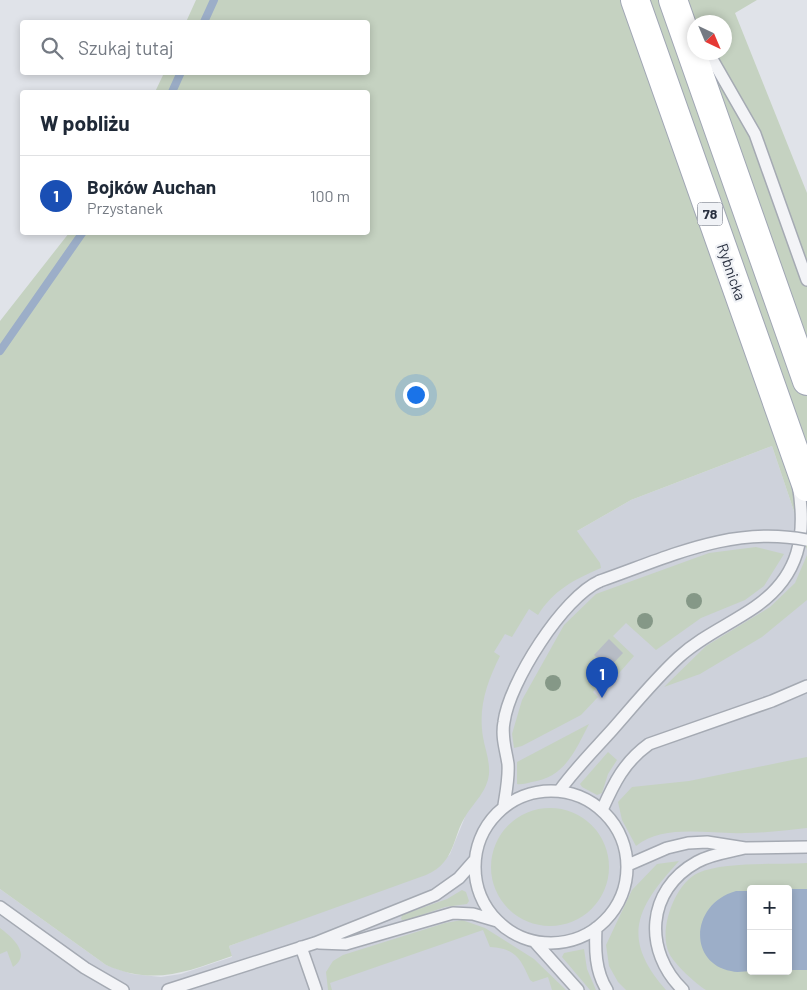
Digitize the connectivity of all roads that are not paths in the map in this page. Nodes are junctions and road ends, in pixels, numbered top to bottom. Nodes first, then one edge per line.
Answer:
1 (635, 0) edge
2 (673, 0) edge
3 (677, 0) edge
4 (687, 18) edge
5 (713, 60) edge
6 (807, 280) edge
7 (807, 381) edge
8 (786, 428) junction
9 (807, 488) edge
10 (807, 540) edge
11 (807, 686) edge
12 (560, 790) junction
13 (504, 806) junction
14 (602, 810) junction
15 (807, 847) edge
16 (745, 848) junction
17 (474, 861) junction
18 (628, 865) junction
19 (0, 907) edge
20 (497, 921) junction
21 (596, 928) junction
22 (535, 942) junction
23 (315, 943) junction
24 (301, 947) junction
25 (123, 990) edge
26 (168, 990) edge
27 (316, 990) edge
28 (578, 990) edge
29 (607, 990) edge
30 (683, 990) edge

1 - 8 main road, Rybnicka / 78
2 - 7 main road, 78
3 - 4 lane
5 - 6 lane
8 - 9 main road, Rybnicka / 78
8 - 12 lane
10 - 13 lane, bridge
11 - 14 lane
12 - 13 lane
12 - 14 lane
13 - 17 lane
14 - 18 lane
15 - 16 lane
16 - 18 lane
16 - 30 lane
17 - 20 lane
17 - 23 lane
18 - 21 lane
19 - 25 lane
20 - 22 lane
20 - 23 lane
21 - 22 lane
21 - 29 lane
22 - 28 lane
23 - 24 lane
24 - 26 lane
24 - 27 lane

